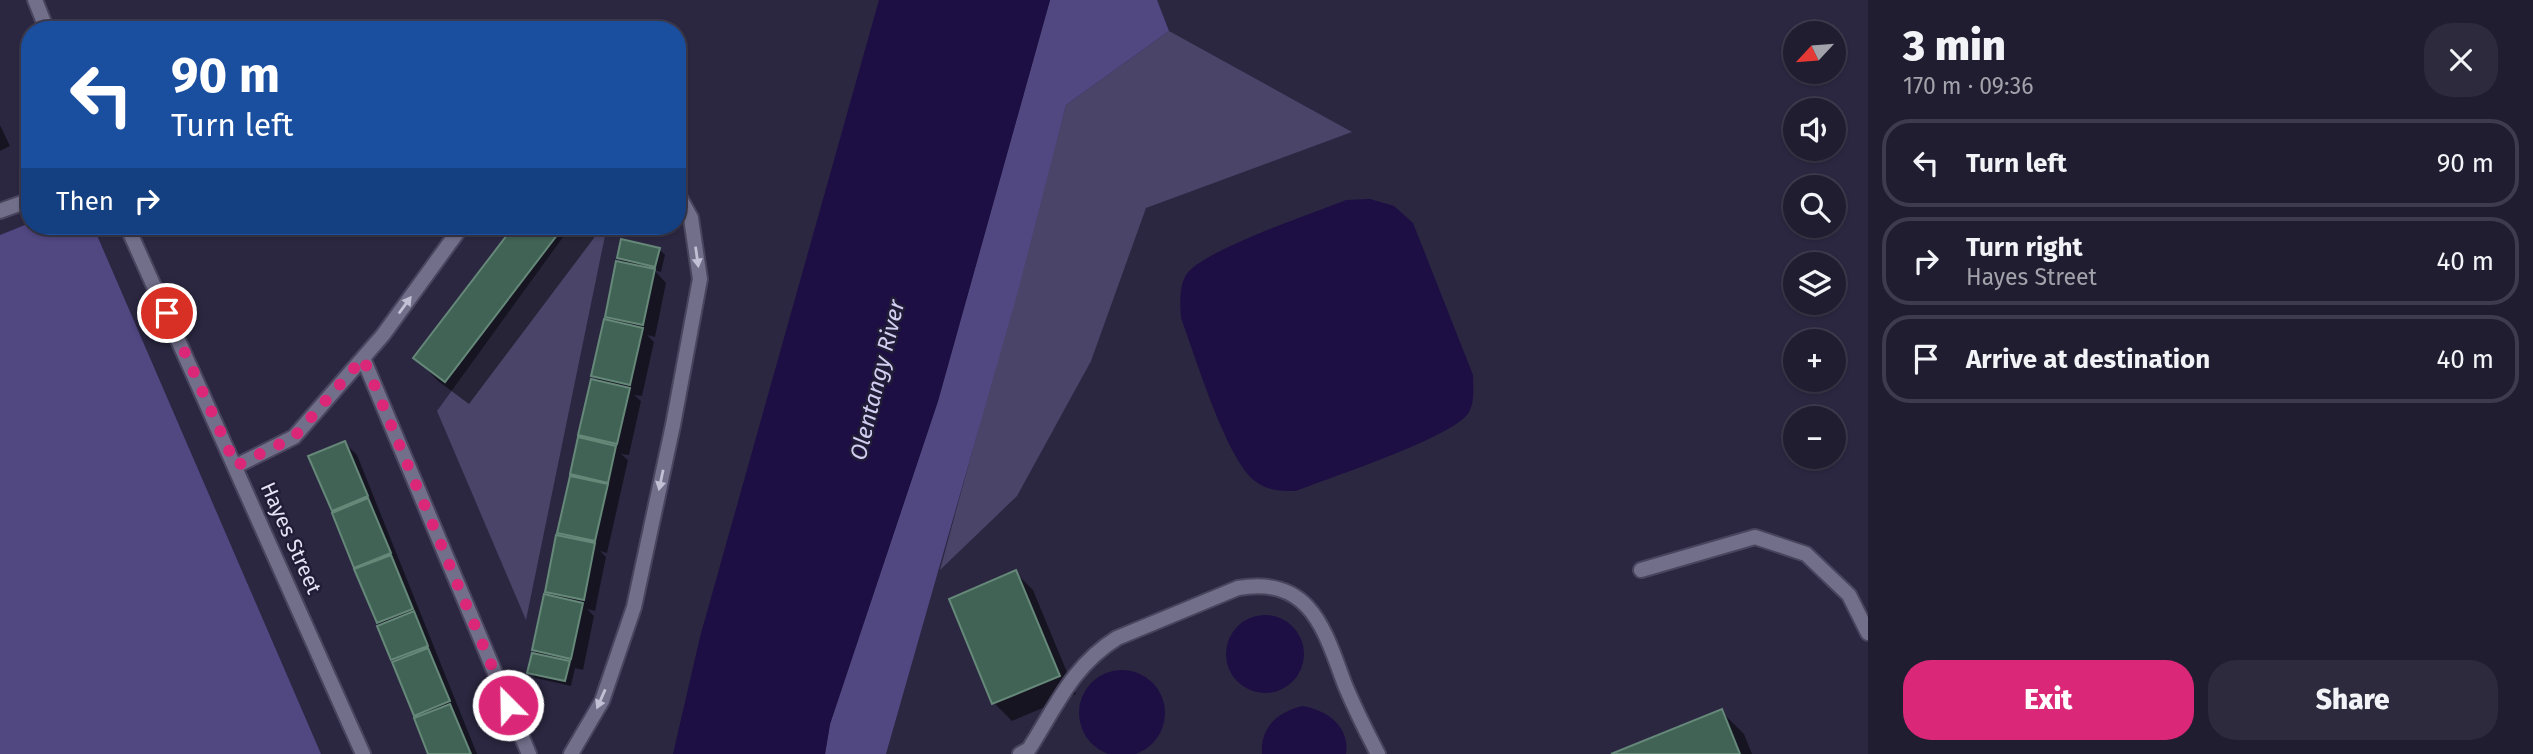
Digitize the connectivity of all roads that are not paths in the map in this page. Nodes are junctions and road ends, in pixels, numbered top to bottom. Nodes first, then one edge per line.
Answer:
1 (35, 0) edge
2 (43, 21) edge
3 (21, 203) edge
4 (686, 209) edge
5 (0, 211) edge
6 (131, 235) edge
7 (455, 235) edge
8 (363, 358) junction
9 (236, 466) junction
10 (1640, 570) dead end
11 (1868, 633) edge
12 (1029, 752) edge
13 (363, 754) edge
14 (529, 754) edge
15 (571, 754) edge
16 (1378, 754) edge

1 - 2 street
3 - 5 street
4 -> 15 street
6 - 9 street, Hayes Street
8 -> 7 street
8 - 9 street
8 - 14 street
9 - 13 street, Hayes Street
10 - 11 street
12 - 16 street

